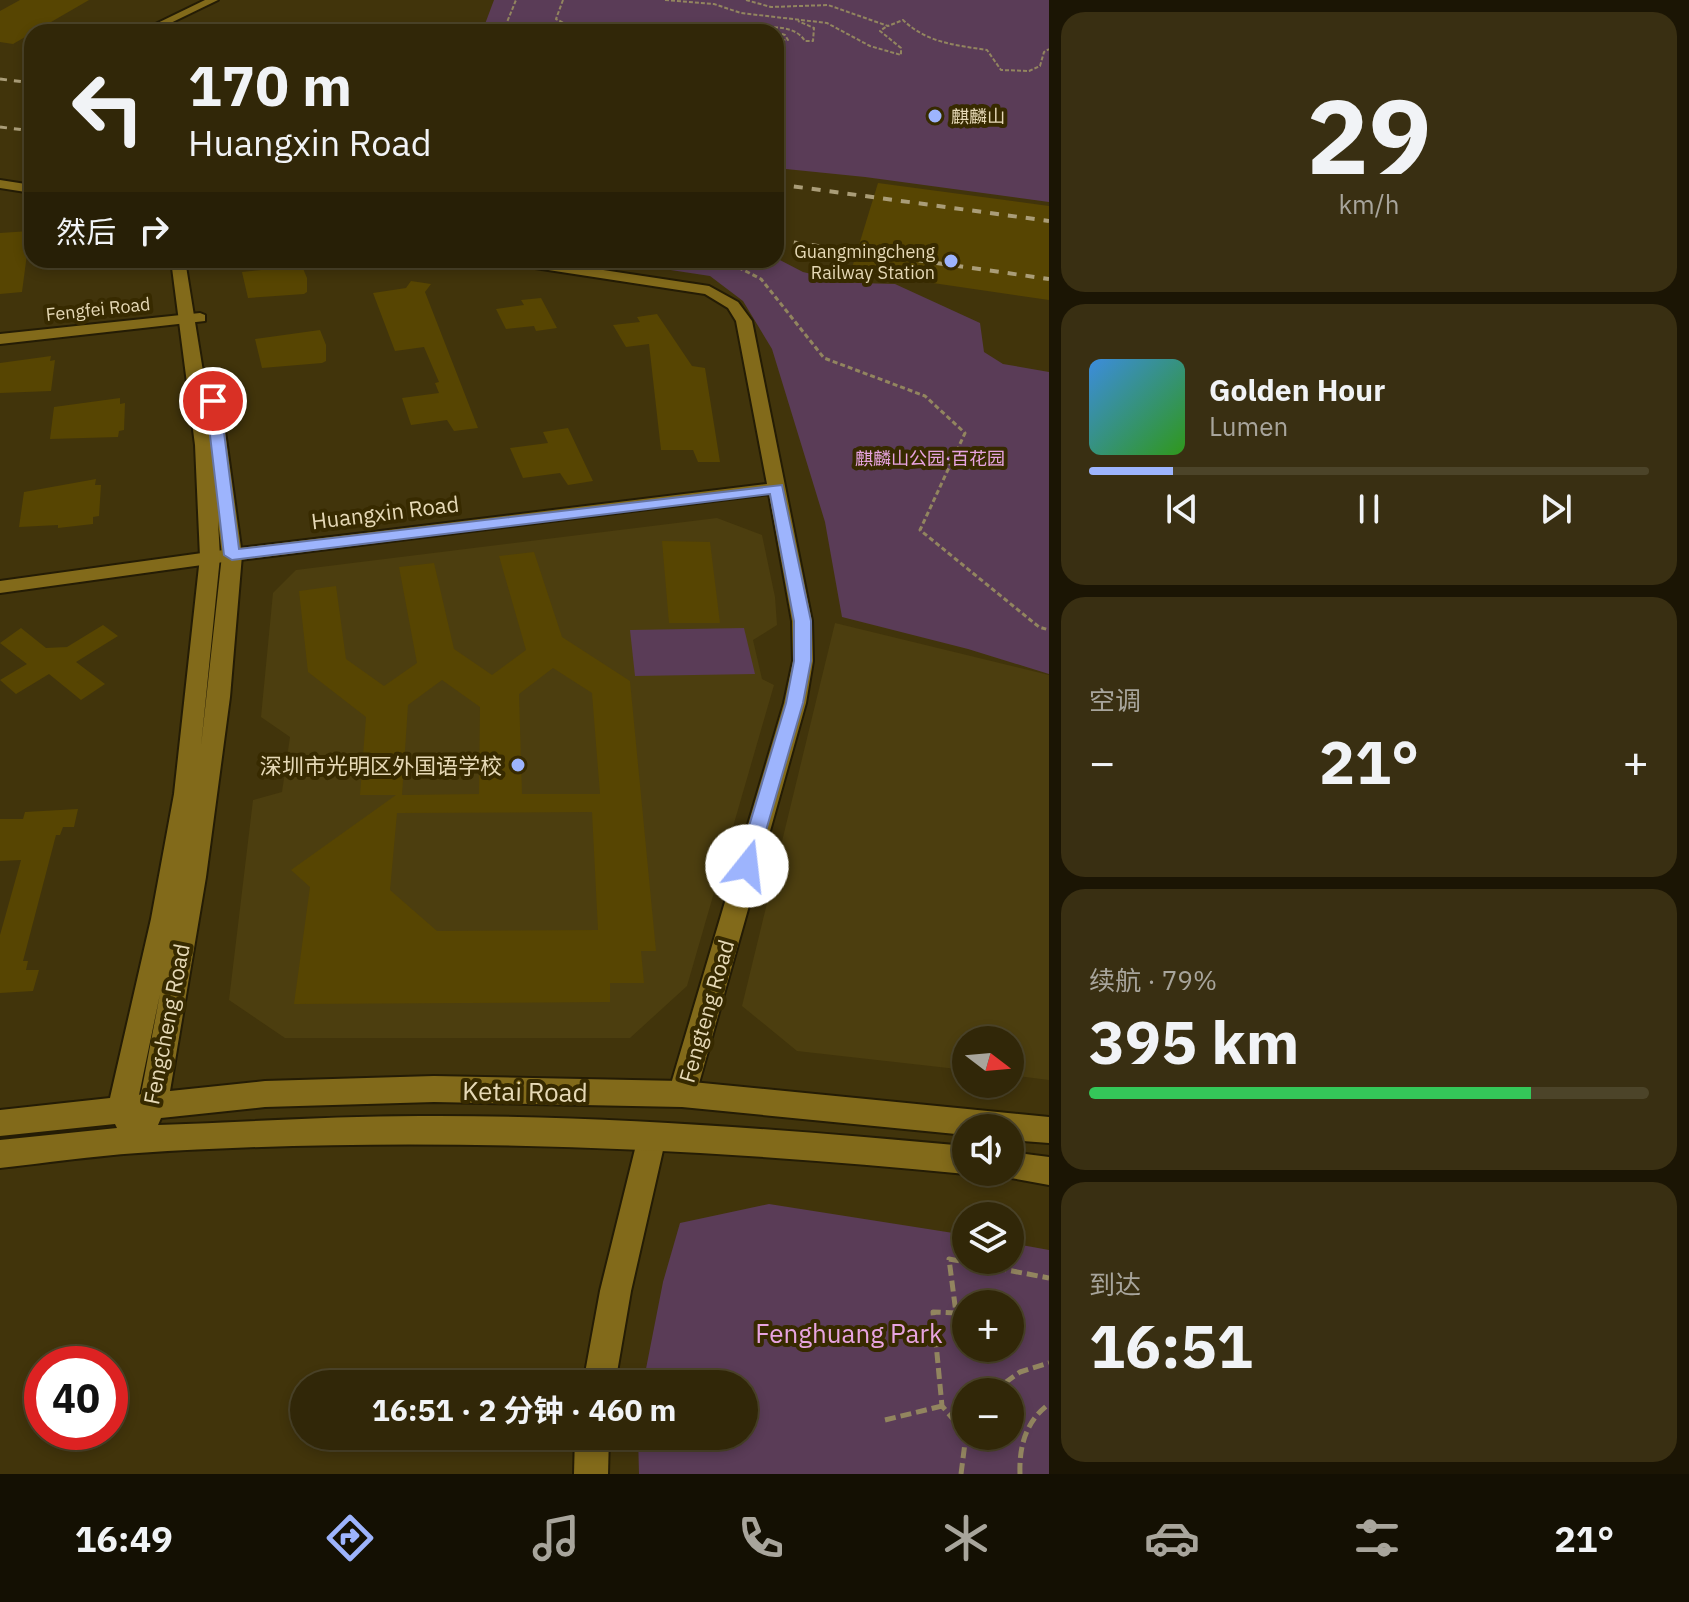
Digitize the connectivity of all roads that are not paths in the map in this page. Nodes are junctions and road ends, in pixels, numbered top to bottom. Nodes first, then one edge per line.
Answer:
1 (213, 0) edge
2 (161, 24) edge
3 (0, 184) edge
4 (24, 188) edge
5 (180, 268) edge
6 (191, 268) edge
7 (562, 268) edge
8 (194, 318) junction
9 (0, 339) edge
10 (777, 488) junction
11 (221, 556) junction
12 (0, 587) edge
13 (682, 1094) junction
14 (153, 1106) junction
15 (122, 1109) junction
16 (0, 1123) edge
17 (1049, 1130) edge
18 (652, 1137) junction
19 (137, 1139) junction
20 (0, 1154) edge
21 (952, 1159) edge
22 (1024, 1168) edge
23 (1049, 1171) edge
24 (601, 1370) edge
25 (592, 1450) edge
26 (591, 1474) edge

1 - 2 main road
3 - 4 main road
5 - 8 main road, Fengcheng Road
6 - 8 main road, Fengcheng Road
7 - 10 main road, Fengteng Road
8 - 9 main road, Fengfei Road
8 - 11 main road, Fengcheng Road
10 - 11 main road, Huangxin Road
10 - 13 main road, Fengteng Road
11 - 12 main road, Huangxin Road
11 - 14 main road, Fengcheng Road
11 - 15 main road, Fengcheng Road
13 - 14 main road, Ketai Road
13 - 17 main road, Ketai Road
14 - 15 main road, Ketai Road
14 - 19 main road, Fengcheng Road
15 - 16 main road, Ketai Road
15 - 19 main road, Fengcheng Road
18 - 19 main road, Ketai Road
18 - 21 main road, Ketai Road
18 - 24 main road
19 - 20 main road, Ketai Road
22 - 23 main road
25 - 26 main road

